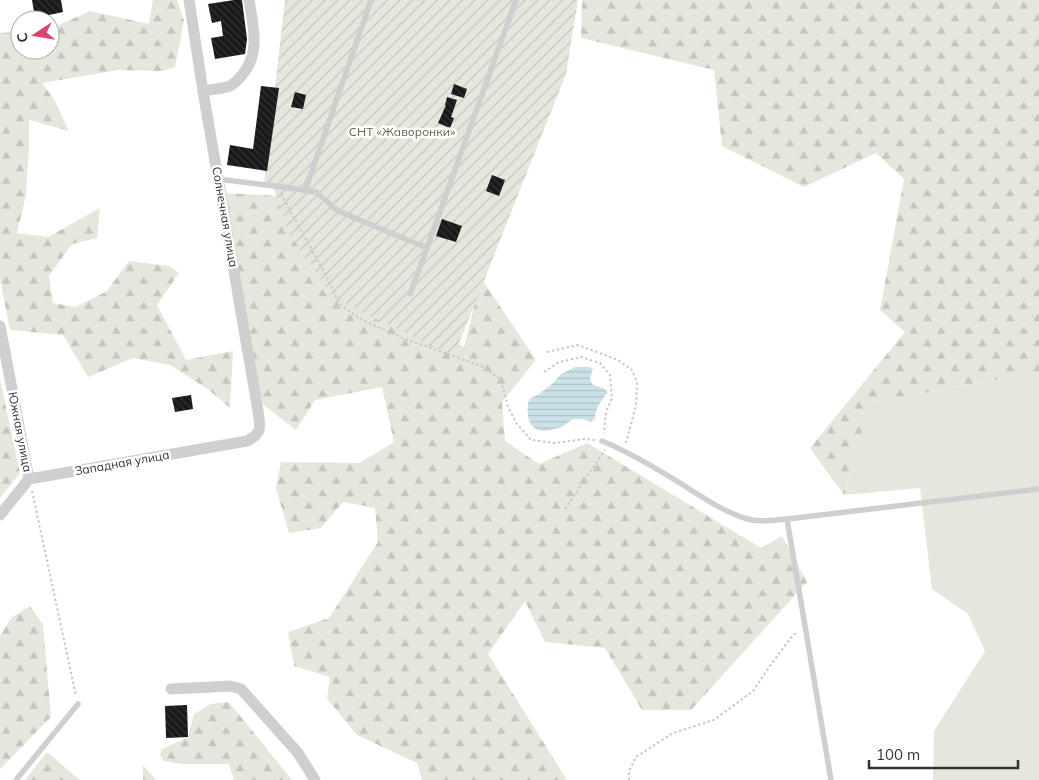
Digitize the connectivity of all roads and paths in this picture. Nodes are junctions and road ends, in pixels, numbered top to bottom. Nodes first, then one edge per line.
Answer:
1 (189, 0) edge
2 (249, 0) edge
3 (371, 0) edge
4 (516, 0) edge
5 (203, 90) junction
6 (218, 179) junction
7 (276, 186) junction
8 (305, 190) junction
9 (427, 248) junction
10 (410, 294) dead end
11 (0, 326) edge
12 (547, 352) dead end
13 (544, 372) dead end
14 (259, 433) joint
15 (602, 441) junction
16 (609, 444) junction
17 (625, 451) junction
18 (29, 479) junction
19 (1039, 489) edge
20 (565, 509) dead end
21 (0, 515) edge
22 (787, 520) junction
23 (804, 629) junction
24 (171, 689) dead end
25 (78, 704) joint
26 (16, 780) edge
27 (315, 780) edge
28 (629, 780) edge
29 (831, 780) edge

1 - 5 street, Солнечная улица
2 - 5 street
3 - 8 lane
4 - 9 lane
5 - 6 street, Солнечная улица
6 - 7 lane
6 - 14 street, Солнечная улица
7 - 8 lane
7 - 15 path
8 - 9 lane
9 - 10 lane
11 - 18 street, Южная улица
12 - 17 path
13 - 15 path
14 - 18 street, Западная улица
15 - 16 lane
16 - 17 lane
16 - 20 path
17 - 22 lane
18 - 21 street
18 - 25 path
19 - 22 lane
22 - 23 lane
23 - 28 path
23 - 29 lane
24 - 27 street
25 - 26 lane

